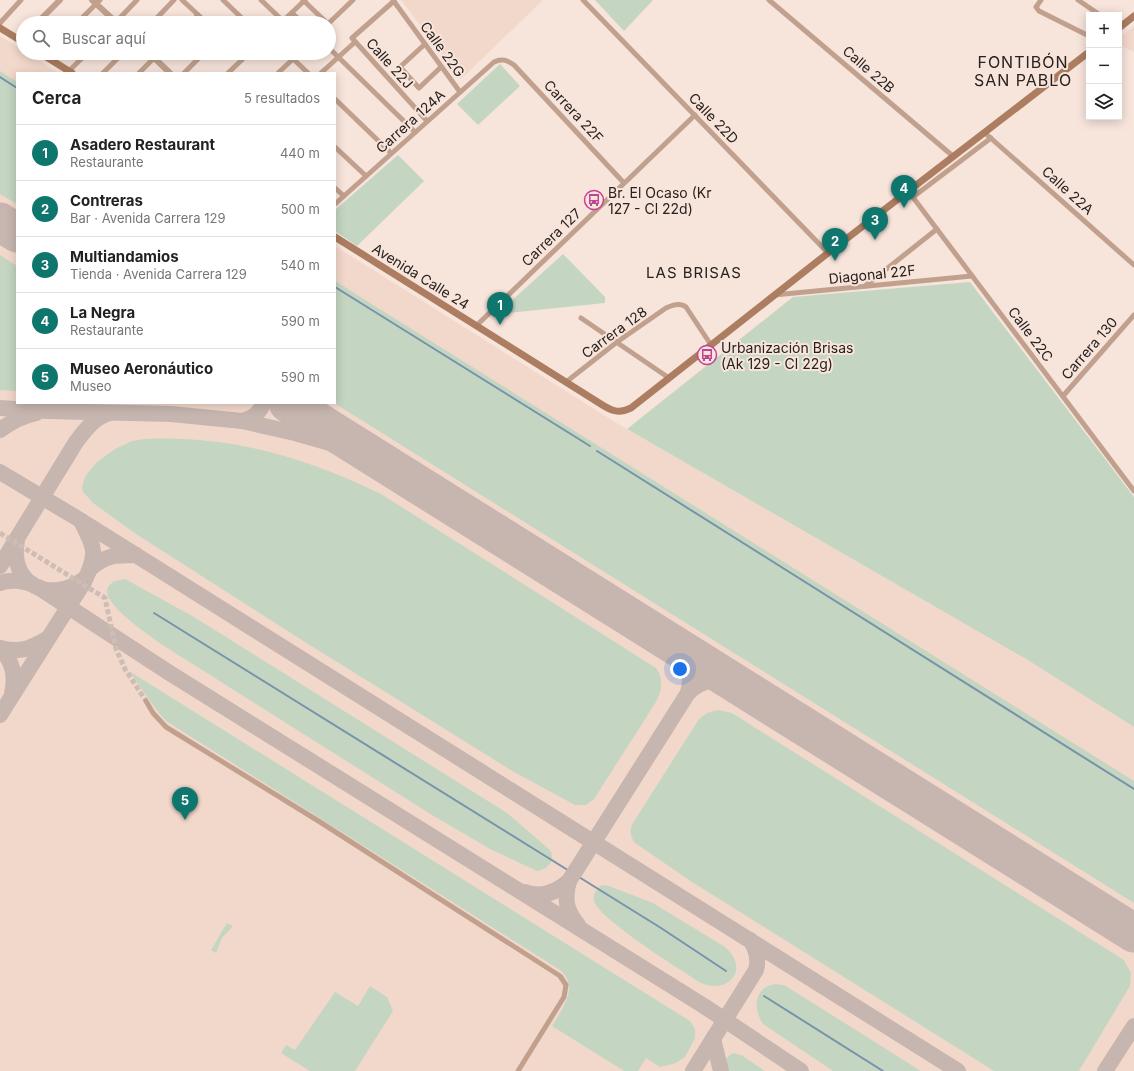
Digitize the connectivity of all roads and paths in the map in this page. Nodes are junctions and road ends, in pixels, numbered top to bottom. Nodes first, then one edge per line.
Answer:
1 (22, 0) edge
2 (60, 0) edge
3 (137, 0) edge
4 (174, 0) edge
5 (182, 0) edge
6 (223, 0) edge
7 (261, 0) edge
8 (304, 0) edge
9 (353, 0) edge
10 (583, 0) edge
11 (769, 0) edge
12 (1040, 0) edge
13 (1078, 0) edge
14 (96, 1) edge
15 (394, 1) edge
16 (292, 12) junction
17 (1096, 12) edge
18 (198, 15) edge
19 (44, 16) edge
20 (83, 16) edge
21 (110, 16) edge
22 (122, 16) edge
23 (159, 16) edge
24 (240, 16) edge
25 (276, 16) edge
26 (288, 16) edge
27 (296, 16) edge
28 (321, 16) edge
29 (336, 16) edge
30 (1134, 16) edge
31 (0, 23) edge
32 (1122, 26) edge
33 (0, 28) edge
34 (1086, 34) edge
35 (16, 37) edge
36 (353, 40) junction
37 (425, 44) junction
38 (1086, 54) edge
39 (338, 57) joint
40 (53, 60) edge
41 (81, 60) edge
42 (116, 60) edge
43 (152, 60) edge
44 (156, 60) edge
45 (197, 60) edge
46 (243, 60) edge
47 (293, 60) edge
48 (295, 60) edge
49 (335, 60) edge
50 (503, 60) joint
51 (441, 67) junction
52 (71, 72) edge
53 (104, 72) edge
54 (140, 72) edge
55 (169, 72) edge
56 (185, 72) edge
57 (229, 72) edge
58 (279, 72) edge
59 (307, 72) edge
60 (322, 72) edge
61 (460, 92) junction
62 (336, 100) edge
63 (695, 115) junction
64 (427, 121) junction
65 (415, 132) junction
66 (988, 135) junction
67 (336, 148) edge
68 (392, 154) junction
69 (954, 157) junction
70 (366, 176) junction
71 (624, 183) junction
72 (336, 189) edge
73 (911, 194) junction
74 (344, 196) junction
75 (336, 203) edge
76 (937, 229) junction
77 (336, 238) edge
78 (828, 253) junction
79 (1134, 265) edge
80 (972, 276) junction
81 (864, 287) junction
82 (774, 295) junction
83 (1134, 315) edge
84 (581, 318) dead end
85 (476, 326) junction
86 (617, 342) junction
87 (711, 345) junction
88 (669, 378) junction
89 (566, 382) junction
90 (1063, 396) junction
91 (1134, 490) edge
92 (146, 701) tunnel mouth
93 (518, 1071) edge

1 - 31 street
2 - 19 street
3 - 22 street
4 - 23 street
5 - 18 street
6 - 24 street
7 - 25 street
8 - 16 street
8 - 28 street
9 - 29 street
10 - 63 street, Calle 22D
11 - 69 street, Calle 22B
12 - 34 street
13 - 17 street
14 - 20 street
14 - 21 street
15 - 36 street
15 - 37 street, Calle 22G
16 - 26 street
16 - 27 street
30 - 32 main road
33 - 35 main road
36 - 39 street
36 - 64 street, Calle 22J
37 - 51 street, Calle 22G
37 - 51 street
38 - 66 main road
39 - 65 street
40 - 52 main road
41 - 52 street
42 - 53 street
43 - 54 street
44 - 55 street
45 - 56 street
46 - 57 street
47 - 58 street
48 - 59 street
49 - 60 street
50 - 61 street, Carrera 124A
50 - 71 street, Carrera 22F
51 - 61 street, Calle 22G
61 - 64 street, Carrera 124A
62 - 68 street
63 - 71 street, Carrera 127
63 - 78 street, Calle 22D
64 - 65 street, Carrera 124A
65 - 68 street, Carrera 124A
66 - 69 main road
66 - 73 street
66 - 79 street, Calle 22A
67 - 70 street
68 - 70 street, Carrera 124A
69 - 73 main road
70 - 74 street, Carrera 124A
71 - 85 street, Carrera 127
72 - 74 street
73 - 76 street, Calle 22C
73 - 78 main road
74 - 75 street, Carrera 124A
76 - 80 street, Calle 22C
76 - 81 street
77 - 85 main road, Avenida Calle 24
78 - 82 main road
80 - 81 street, Diagonal 22F
80 - 90 street, Calle 22C
81 - 82 street, Diagonal 22F
82 - 87 main road
83 - 90 street, Carrera 130
84 - 86 street
85 - 89 main road, Avenida Calle 24
86 - 87 street, Carrera 128
86 - 88 street
86 - 89 street, Carrera 128
87 - 88 main road
88 - 89 main road, Avenida Calle 24
90 - 91 street, Calle 22C
92 - 93 street

